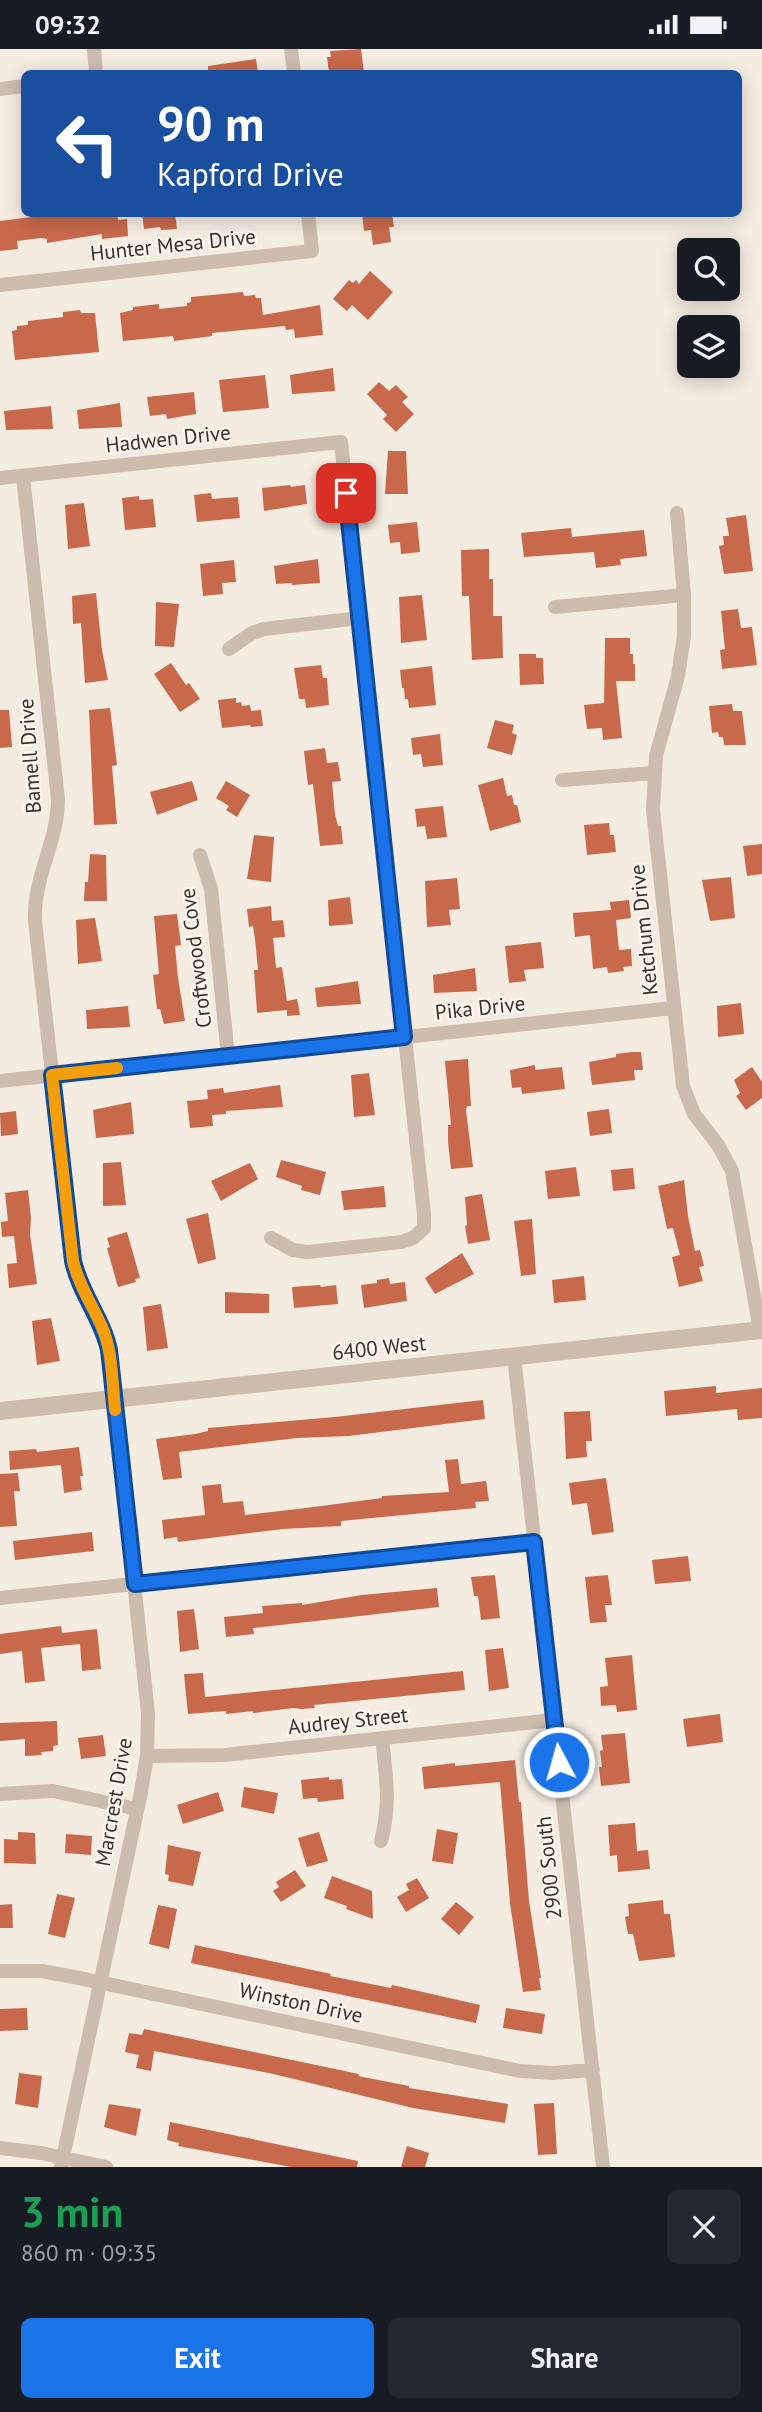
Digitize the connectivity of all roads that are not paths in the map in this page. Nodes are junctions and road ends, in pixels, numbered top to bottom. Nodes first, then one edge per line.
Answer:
1 (94, 49) edge
2 (291, 49) edge
3 (96, 70) edge
4 (293, 70) edge
5 (21, 86) edge
6 (0, 89) edge
7 (308, 217) edge
8 (0, 285) edge
9 (23, 476) junction
10 (0, 478) edge
11 (677, 513) dead end
12 (684, 595) junction
13 (555, 607) dead end
14 (360, 618) junction
15 (229, 649) dead end
16 (654, 773) junction
17 (562, 780) dead end
18 (200, 855) dead end
19 (673, 1008) junction
20 (404, 1037) junction
21 (228, 1056) junction
22 (52, 1075) junction
23 (0, 1081) edge
24 (271, 1238) dead end
25 (761, 1330) edge
26 (514, 1356) junction
27 (114, 1399) junction
28 (0, 1411) edge
29 (534, 1542) junction
30 (135, 1584) junction
31 (0, 1598) edge
32 (554, 1720) junction
33 (382, 1738) junction
34 (147, 1756) junction
35 (0, 1794) edge
36 (137, 1809) junction
37 (381, 1841) dead end
38 (0, 1971) edge
39 (100, 1983) junction
40 (593, 2070) junction
41 (0, 2148) edge
42 (62, 2162) edge
43 (106, 2167) edge
44 (603, 2167) edge

1 - 3 street
2 - 4 street
5 - 6 street
7 - 8 street, Hunter Mesa Drive
9 - 10 street, Hadwen Drive
9 - 14 street, Hadwen Drive
9 - 22 street, Bamell Drive
11 - 12 street, Ketchum Drive
12 - 13 street
12 - 16 street, Ketchum Drive
14 - 15 street
14 - 20 street
16 - 17 street
16 - 19 street, Ketchum Drive
18 - 21 street, Croftwood Cove
19 - 20 street, Pika Drive
19 - 25 street, Ketchum Drive
20 - 21 street, Pika Drive
20 - 24 street
21 - 22 street, Pika Drive
22 - 23 street, Pika Drive
22 - 27 street, Bamell Drive
25 - 26 street, 6400 West
26 - 27 street, 6400 West
26 - 29 street, 2900 South
27 - 28 street, 6400 West
27 - 30 street, Marcrest Drive
29 - 30 street
29 - 32 street, 2900 South
30 - 31 street
30 - 34 street, Marcrest Drive
32 - 33 street, Audrey Street
32 - 40 street, 2900 South
33 - 34 street, Audrey Street
33 - 37 street
34 - 36 street, Marcrest Drive
35 - 36 street
36 - 39 street, Marcrest Drive
38 - 39 street, Winston Drive
39 - 40 street, Winston Drive
39 - 42 street, Marcrest Drive
40 - 44 street, 2900 South
41 - 42 street
42 - 43 street

